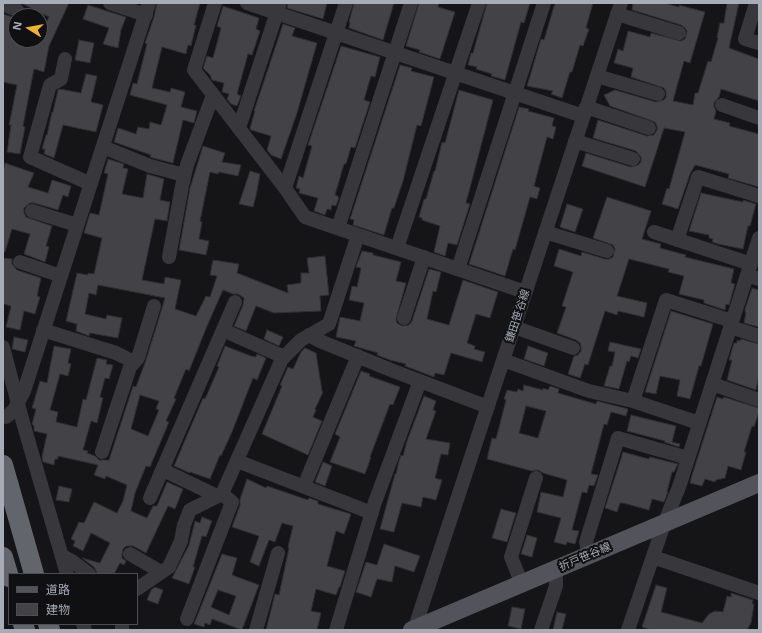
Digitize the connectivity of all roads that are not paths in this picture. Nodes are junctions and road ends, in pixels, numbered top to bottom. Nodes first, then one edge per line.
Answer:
1 (110, 3) edge
2 (215, 3) edge
3 (248, 3) edge
4 (346, 3) edge
5 (411, 3) edge
6 (479, 3) edge
7 (544, 3) edge
8 (756, 3) edge
9 (3, 4) edge
10 (12, 8) edge
11 (278, 8) edge
12 (148, 9) edge
13 (619, 9) edge
14 (336, 33) junction
15 (679, 33) dead end
16 (759, 43) edge
17 (395, 53) junction
18 (65, 59) dead end
19 (456, 74) junction
20 (597, 76) junction
21 (514, 93) junction
22 (658, 94) dead end
23 (213, 95) junction
24 (722, 105) dead end
25 (585, 112) junction
26 (759, 118) edge
27 (239, 128) junction
28 (649, 128) dead end
29 (575, 140) junction
30 (102, 147) junction
31 (633, 159) dead end
32 (184, 175) junction
33 (91, 184) junction
34 (285, 188) junction
35 (759, 196) edge
36 (32, 211) dead end
37 (77, 225) junction
38 (338, 228) junction
39 (545, 232) junction
40 (654, 232) dead end
41 (358, 235) junction
42 (759, 238) edge
43 (677, 240) junction
44 (397, 248) junction
45 (607, 251) dead end
46 (169, 257) dead end
47 (424, 257) junction
48 (20, 262) dead end
49 (754, 265) edge
50 (458, 269) junction
51 (61, 276) junction
52 (525, 292) junction
53 (235, 302) dead end
54 (154, 306) dead end
55 (404, 318) dead end
56 (731, 324) junction
57 (514, 327) junction
58 (43, 330) junction
59 (223, 330) junction
60 (309, 335) junction
61 (759, 336) edge
62 (3, 347) edge
63 (573, 348) dead end
64 (358, 356) junction
65 (284, 357) junction
66 (503, 360) junction
67 (134, 362) junction
68 (420, 381) junction
69 (712, 384) junction
70 (759, 400) edge
71 (633, 401) junction
72 (17, 402) junction
73 (488, 407) junction
74 (6, 417) dead end
75 (699, 423) junction
76 (102, 452) dead end
77 (688, 458) junction
78 (237, 461) junction
79 (3, 465) edge
80 (162, 470) junction
81 (536, 478) dead end
82 (759, 483) edge
83 (304, 486) junction
84 (220, 495) junction
85 (150, 498) dead end
86 (372, 512) junction
87 (664, 524) junction
88 (278, 553) dead end
89 (130, 554) dead end
90 (589, 555) junction
91 (62, 556) junction
92 (3, 557) edge
93 (653, 557) junction
94 (554, 570) junction
95 (161, 572) junction
96 (34, 573) edge
97 (67, 573) edge
98 (88, 573) edge
99 (8, 574) edge
100 (522, 584) junction
101 (138, 588) edge
102 (759, 593) edge
103 (187, 619) dead end
104 (256, 630) edge
105 (336, 630) edge
106 (414, 630) edge
107 (542, 630) edge
108 (628, 630) edge

1 - 12 street
2 - 23 street
3 - 11 street
4 - 14 street
5 - 17 street
6 - 19 street
7 - 21 street
8 - 16 street
9 - 10 street
11 - 14 street
11 - 27 street
12 - 30 street
13 - 15 street
13 - 20 street, 鎌田笹谷線
14 - 17 street
14 - 34 street
17 - 19 street
17 - 38 street
18 - 33 street
19 - 21 street
19 - 44 street
20 - 22 street
20 - 25 street, 鎌田笹谷線
21 - 25 street
21 - 50 street
23 - 27 street
23 - 32 street
24 - 26 street
25 - 28 street
25 - 29 street, 鎌田笹谷線
27 - 34 street
29 - 31 street
29 - 39 street, 鎌田笹谷線
30 - 32 street
30 - 33 street
32 - 46 street
33 - 37 street
34 - 38 street
35 - 43 street
36 - 37 street
37 - 51 street
38 - 41 street
39 - 45 street
39 - 52 street, 鎌田笹谷線
40 - 43 street
41 - 44 street
41 - 60 street
42 - 49 street
43 - 49 street
44 - 47 street
47 - 50 street
47 - 55 street
48 - 51 street
49 - 56 street
50 - 52 street
51 - 58 street
52 - 57 street, 鎌田笹谷線
53 - 59 street
54 - 67 street
56 - 61 street
56 - 69 street
56 - 71 street
57 - 63 street
57 - 66 street, 鎌田笹谷線
58 - 67 street
58 - 72 street
59 - 65 street
59 - 80 street
60 - 64 street
60 - 65 street
62 - 72 street
64 - 68 street
64 - 83 street
65 - 78 street
66 - 71 street
66 - 73 street, 鎌田笹谷線
67 - 76 street
68 - 73 street
68 - 86 street
69 - 70 street
69 - 75 street
71 - 75 street
72 - 74 street
72 - 91 street
73 - 106 street, 鎌田笹谷線
75 - 77 street
77 - 87 street
77 - 90 street
78 - 83 street
78 - 84 street
79 - 96 highway
80 - 84 street
80 - 85 street
81 - 100 street
82 - 87 main road, 折戸笹谷線
83 - 86 street
84 - 95 street
84 - 103 street
86 - 105 street
87 - 90 main road, 折戸笹谷線
87 - 93 street
88 - 104 street
89 - 95 street
90 - 94 main road, 折戸笹谷線
91 - 97 street
91 - 98 street
92 - 99 highway
93 - 102 street
93 - 108 street
94 - 100 main road, 折戸笹谷線
94 - 107 street
95 - 101 street
100 - 106 main road, 折戸笹谷線

